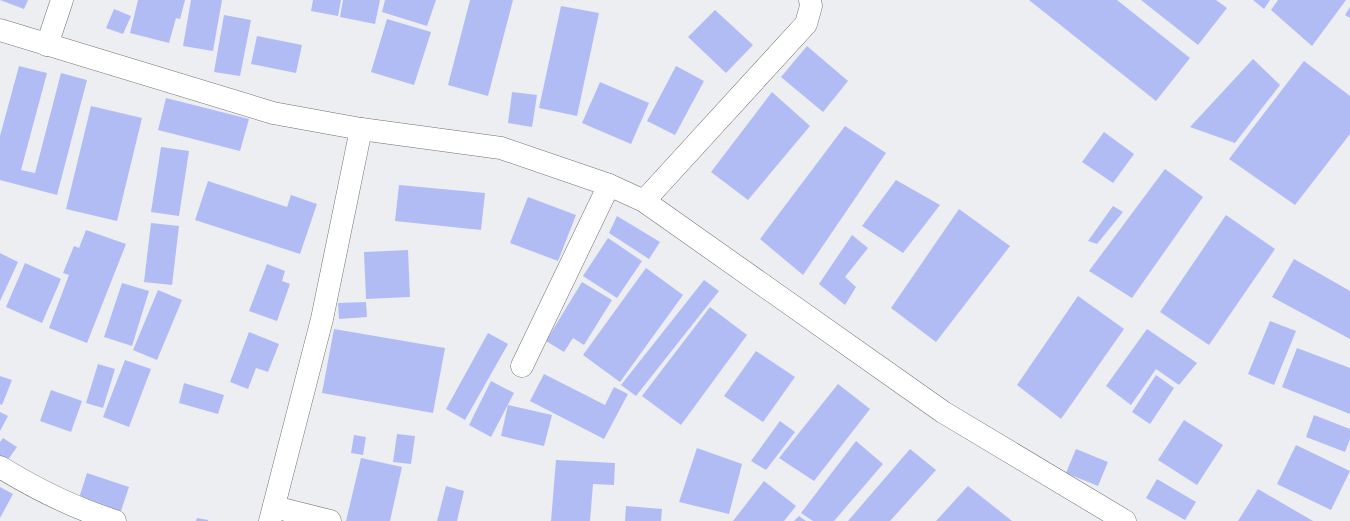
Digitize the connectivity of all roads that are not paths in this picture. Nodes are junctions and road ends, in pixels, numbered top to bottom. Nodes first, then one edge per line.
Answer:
1 (62, 0) edge
2 (810, 0) edge
3 (0, 30) edge
4 (47, 44) junction
5 (362, 129) junction
6 (609, 185) junction
7 (644, 201) junction
8 (522, 366) dead end
9 (0, 467) edge
10 (272, 514) edge
11 (114, 521) edge
12 (330, 521) edge
13 (1125, 521) edge

1 - 4 street
2 - 7 street
3 - 4 street
4 - 5 street
5 - 6 street
5 - 10 street
6 - 7 street
6 - 8 street
7 - 13 street
9 - 11 street
10 - 12 street

